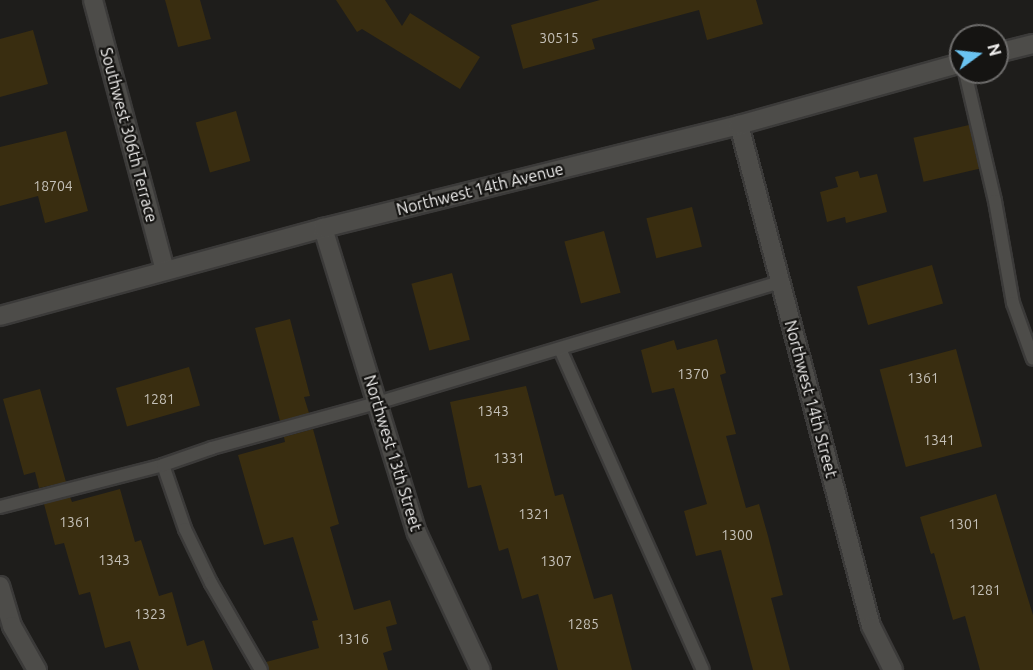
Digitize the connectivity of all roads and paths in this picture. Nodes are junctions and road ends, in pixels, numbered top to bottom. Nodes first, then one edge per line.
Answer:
1 (93, 0) edge
2 (1033, 44) edge
3 (1009, 50) edge
4 (949, 66) edge
5 (968, 84) edge
6 (739, 125) junction
7 (323, 228) junction
8 (165, 271) junction
9 (780, 282) junction
10 (0, 316) edge
11 (560, 349) junction
12 (1033, 359) edge
13 (377, 404) junction
14 (163, 465) junction
15 (0, 507) edge
16 (0, 586) edge
17 (37, 670) edge
18 (261, 670) edge
19 (482, 670) edge
20 (704, 670) edge
21 (892, 670) edge

1 - 8 street, Southwest 306th Terrace
2 - 3 street
4 - 6 street, Northwest 14th Avenue
5 - 12 lane
6 - 7 street, Northwest 14th Avenue
6 - 9 street, Northwest 14th Street
7 - 8 street, Northwest 14th Avenue
7 - 13 street, Northwest 13th Street
8 - 10 street, Northwest 14th Avenue
9 - 11 lane
9 - 21 street, Northwest 14th Street
11 - 13 lane
11 - 20 lane
13 - 14 lane
13 - 19 street, Northwest 13th Street
14 - 15 lane
14 - 18 lane
16 - 17 street

